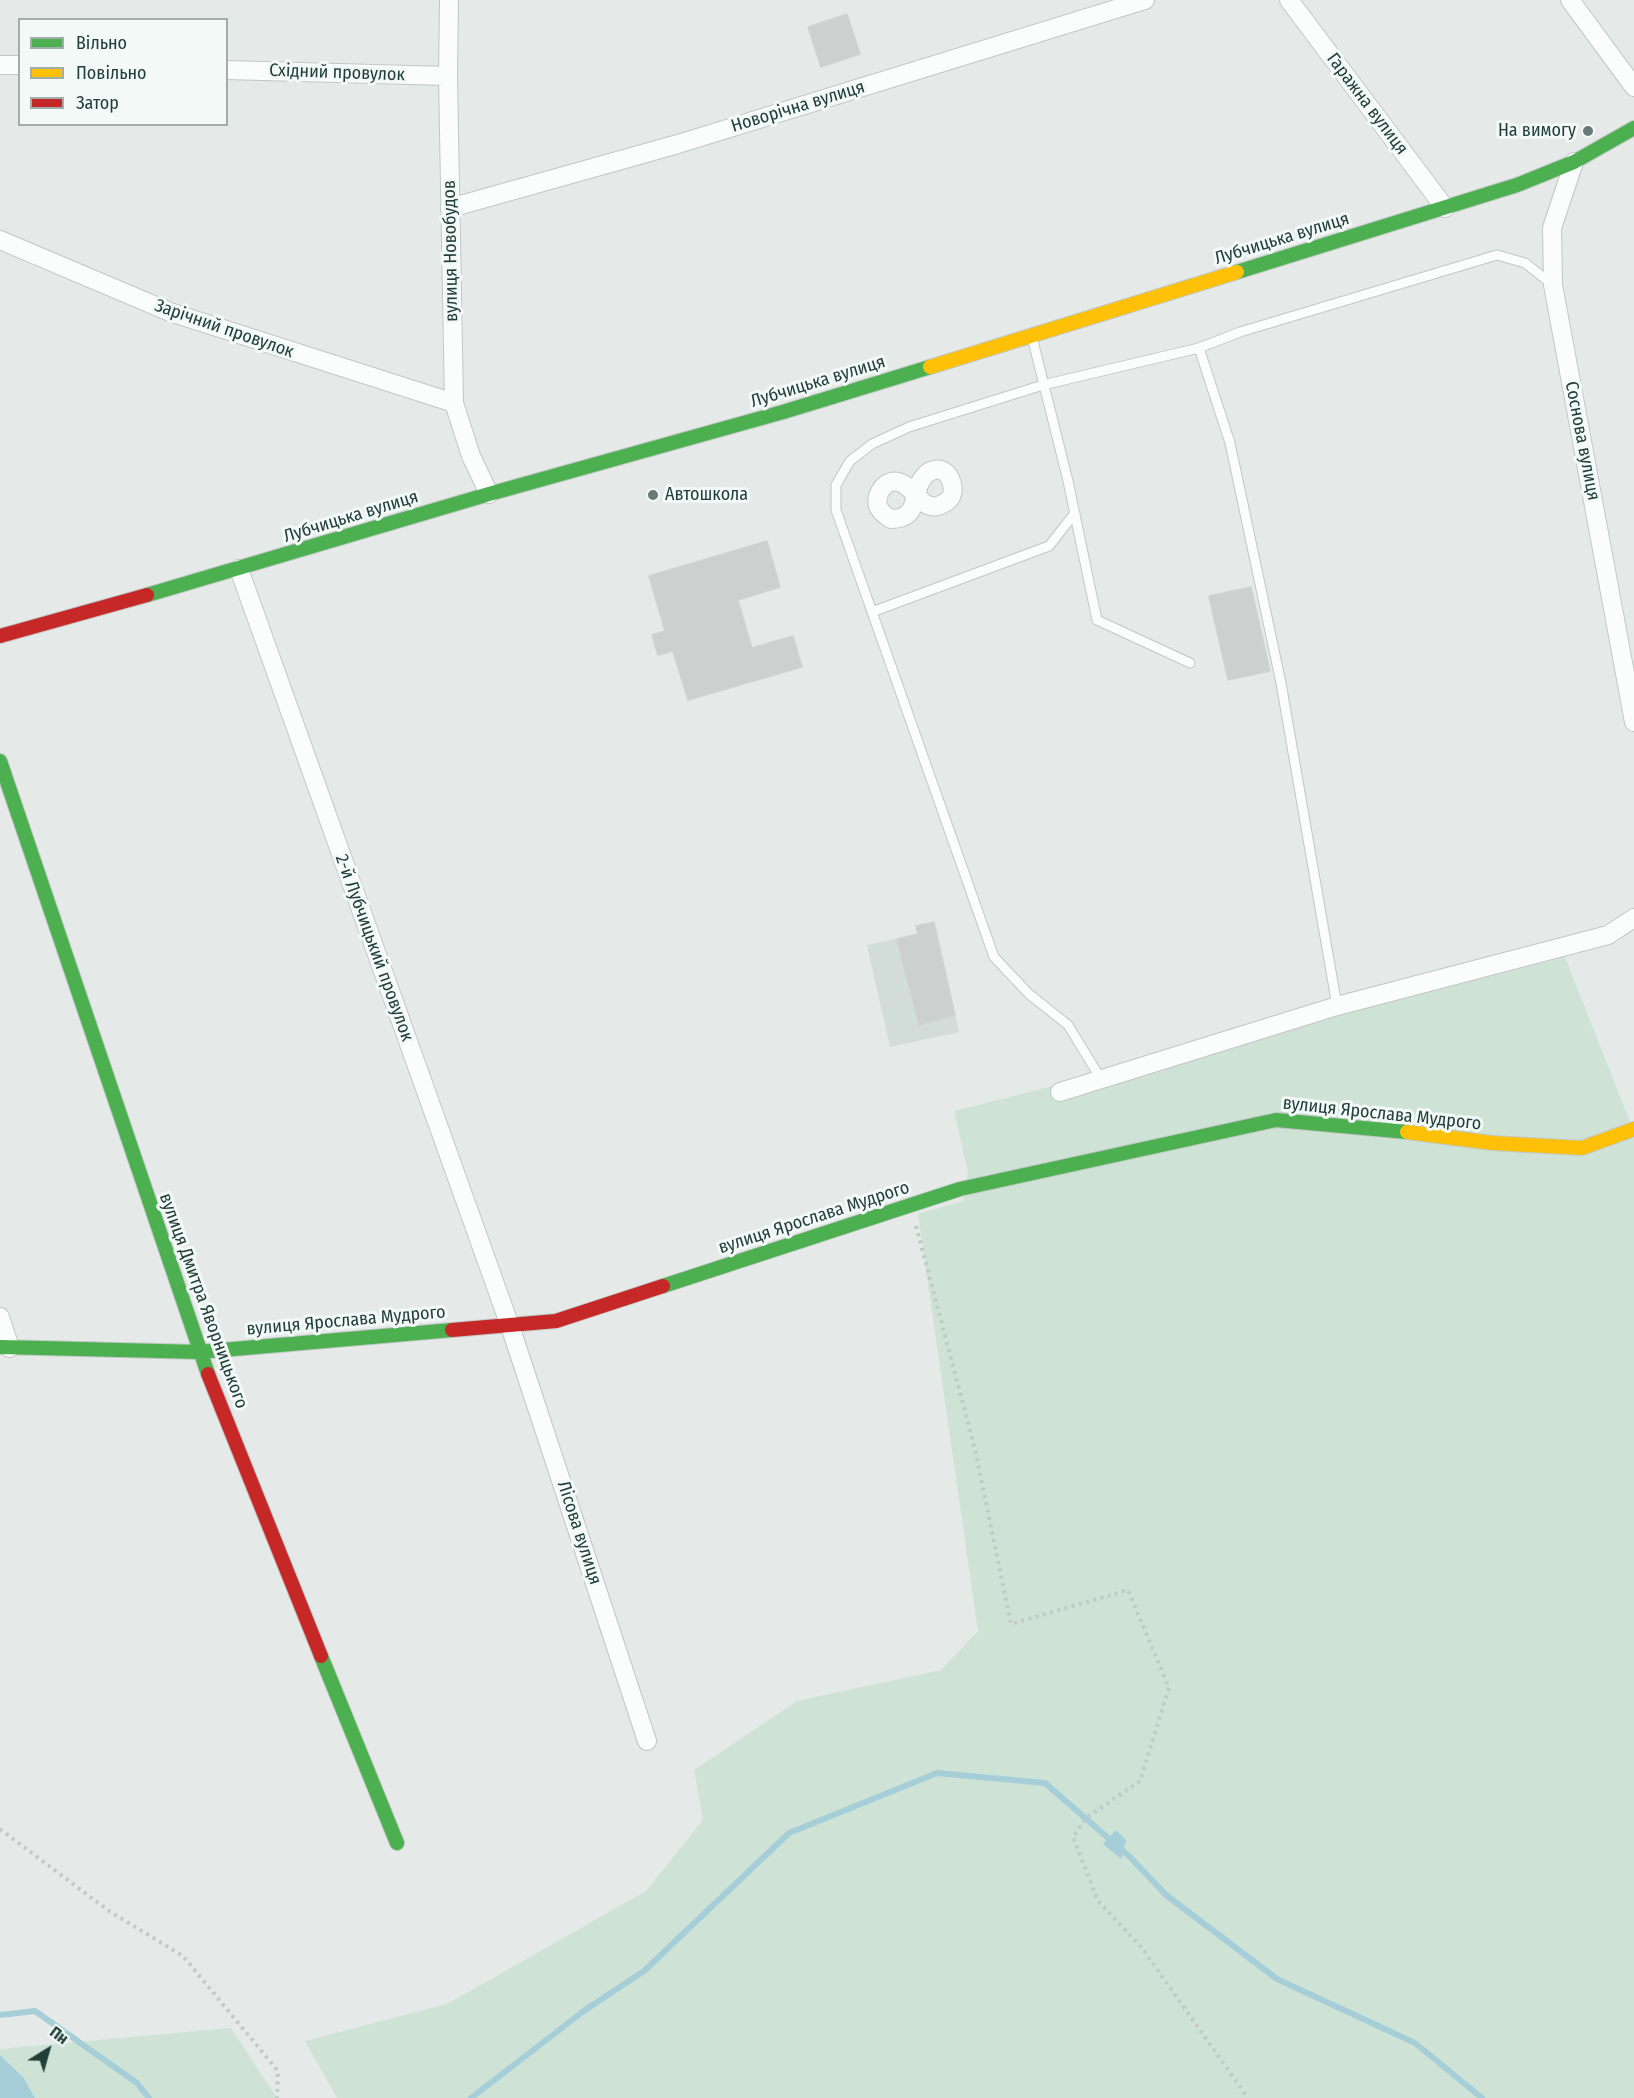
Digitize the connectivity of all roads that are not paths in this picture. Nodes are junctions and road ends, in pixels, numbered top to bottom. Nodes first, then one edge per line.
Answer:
1 (449, 0) edge
2 (1145, 0) edge
3 (1289, 0) edge
4 (1570, 0) edge
5 (0, 65) edge
6 (18, 65) edge
7 (228, 70) edge
8 (448, 76) junction
9 (1634, 87) edge
10 (1634, 128) edge
11 (1574, 162) junction
12 (450, 208) junction
13 (1445, 208) junction
14 (0, 240) edge
15 (1553, 285) junction
16 (1031, 335) junction
17 (1199, 348) junction
18 (1043, 385) junction
19 (454, 404) junction
20 (916, 493) joint
21 (489, 494) junction
22 (1075, 513) junction
23 (239, 569) junction
24 (872, 612) junction
25 (0, 636) edge
26 (1190, 663) dead end
27 (1634, 722) edge
28 (0, 761) edge
29 (1634, 918) edge
30 (1337, 1006) junction
31 (1101, 1079) junction
32 (1060, 1092) dead end
33 (1634, 1129) edge
34 (0, 1317) edge
35 (510, 1326) junction
36 (5, 1347) edge
37 (199, 1352) junction
38 (647, 1741) dead end
39 (397, 1843) dead end

1 - 8 street, вулиця Новобудов
2 - 12 street, Новорічна вулиця
3 - 13 street, Гаражна вулиця
4 - 9 street
5 - 6 street
7 - 8 street, Східний провулок
8 - 12 street, вулиця Новобудов
10 - 11 street, Лубчицька вулиця
11 - 13 street, Лубчицька вулиця
11 - 15 street, Соснова вулиця
12 - 19 street, вулиця Новобудов
13 - 16 street, Лубчицька вулиця
14 - 19 street, Зарічний провулок
15 - 17 lane
15 - 27 street, Соснова вулиця
16 - 18 lane
16 - 21 street, Лубчицька вулиця
17 - 18 lane
17 - 30 lane
18 - 22 lane
18 - 24 lane
19 - 21 street, вулиця Новобудов
20 - 20 street
21 - 23 street, Лубчицька вулиця
22 - 24 lane
22 - 26 lane
23 - 25 street, Лубчицька вулиця
23 - 35 street, 2-й Лубчицький провулок
24 - 31 lane
28 - 37 street, вулиця Дмитра Яворницького
29 - 30 street
30 - 31 street
31 - 32 street
33 - 35 street, вулиця Ярослава Мудрого
34 - 36 street
35 - 37 street, вулиця Ярослава Мудрого
35 - 38 street, Лісова вулиця
36 - 37 street, вулиця Ярослава Мудрого
37 - 39 street, вулиця Дмитра Яворницького

